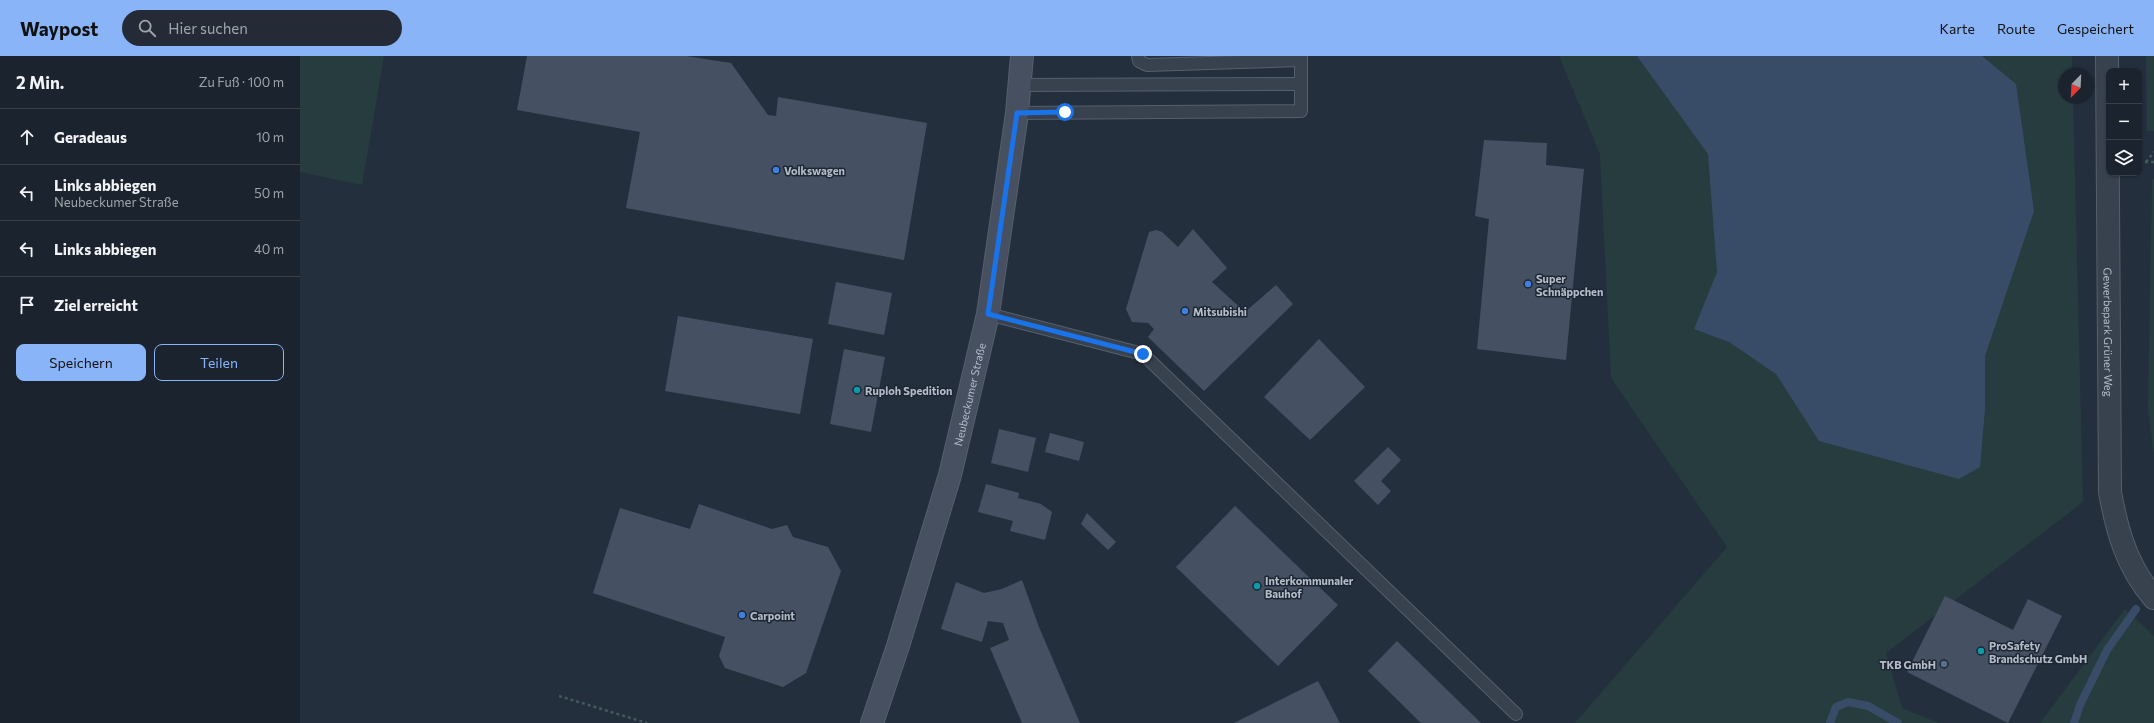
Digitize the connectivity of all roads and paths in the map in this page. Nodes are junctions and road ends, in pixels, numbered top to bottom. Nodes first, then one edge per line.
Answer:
1 (1022, 56) edge
2 (1138, 56) edge
3 (2107, 56) edge
4 (1301, 58) edge
5 (1300, 84) junction
6 (1019, 85) junction
7 (1017, 113) junction
8 (2154, 152) edge
9 (2142, 162) edge
10 (2146, 162) junction
11 (2154, 162) edge
12 (988, 314) junction
13 (2154, 598) edge
14 (559, 696) dead end
15 (1516, 714) dead end
16 (647, 723) edge
17 (872, 723) edge

1 - 6 main road, Neubeckumer Straße
2 - 4 lane
3 - 13 street, Gewerbepark Grüner Weg
4 - 5 lane
5 - 6 lane
5 - 7 lane
6 - 7 main road, Neubeckumer Straße
7 - 12 main road, Neubeckumer Straße
8 - 10 path
9 - 10 path
10 - 11 path
12 - 15 lane
12 - 17 main road, Neubeckumer Straße
14 - 16 path

